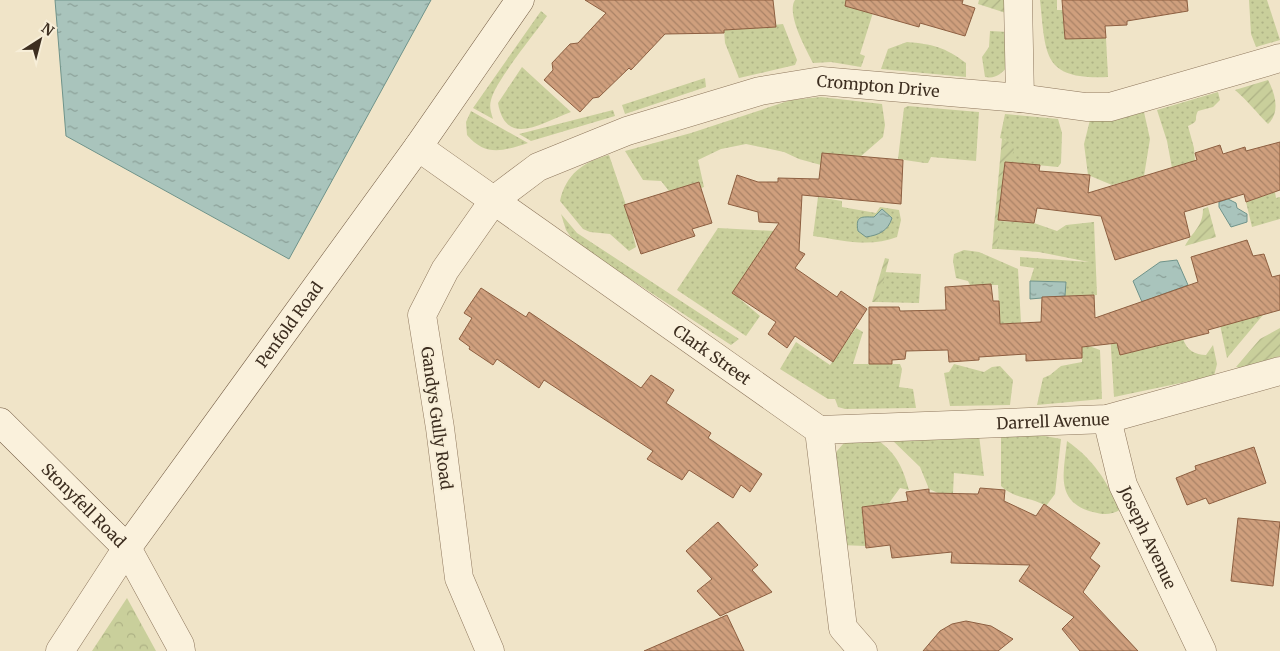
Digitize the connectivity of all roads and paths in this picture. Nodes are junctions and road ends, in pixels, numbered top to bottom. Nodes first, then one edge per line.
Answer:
1 (520, 0) edge
2 (1018, 0) edge
3 (1280, 58) edge
4 (1020, 98) junction
5 (418, 148) junction
6 (494, 200) junction
7 (1280, 371) edge
8 (1107, 419) junction
9 (0, 422) edge
10 (819, 430) junction
11 (127, 548) junction
12 (60, 651) edge
13 (181, 651) edge
14 (490, 651) edge
15 (863, 651) edge
16 (1202, 651) edge

1 - 5 street, Penfold Road
2 - 4 street
3 - 4 street, Crompton Drive
4 - 6 street, Crompton Drive
5 - 6 street, Clark Street
5 - 11 street, Penfold Road
6 - 10 street, Clark Street
6 - 14 street, Gandys Gully Road
7 - 8 street, Darrell Avenue
8 - 10 street, Darrell Avenue
8 - 16 street, Joseph Avenue
9 - 11 street, Stonyfell Road
10 - 15 street
11 - 12 street, Penfold Road
11 - 13 street, Stonyfell Road

